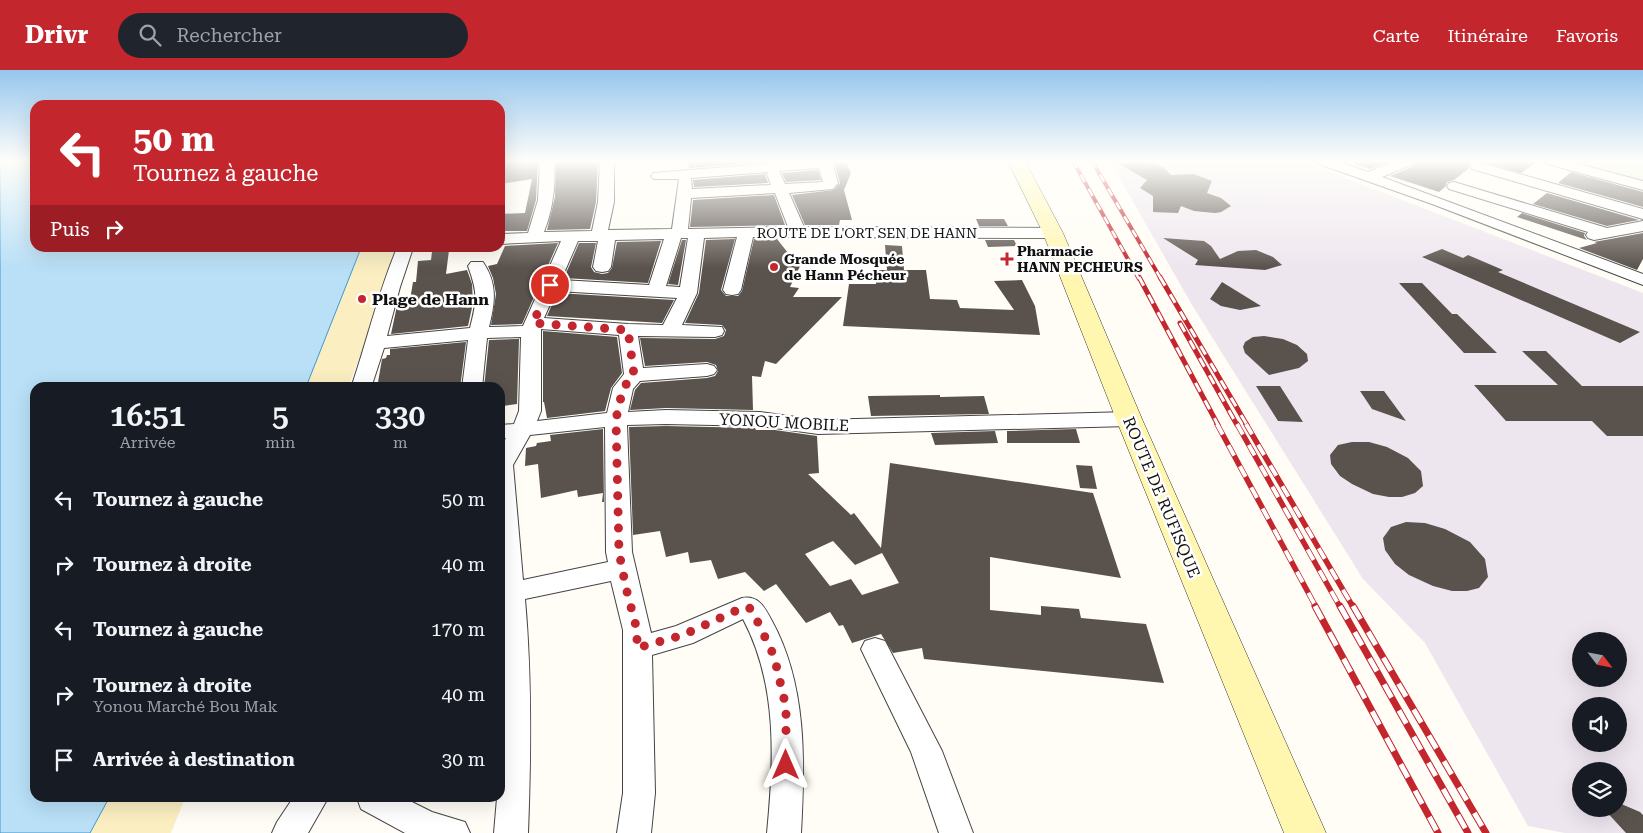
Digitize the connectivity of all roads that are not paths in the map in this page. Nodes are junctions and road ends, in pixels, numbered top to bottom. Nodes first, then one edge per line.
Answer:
1 (547, 197) edge
2 (606, 197) edge
3 (684, 197) edge
4 (783, 197) edge
5 (1035, 197) edge
6 (1428, 197) edge
7 (1442, 197) edge
8 (1489, 197) edge
9 (1586, 197) edge
10 (1438, 200) junction
11 (1643, 214) edge
12 (1643, 226) edge
13 (746, 232) junction
14 (798, 232) junction
15 (684, 233) junction
16 (1053, 233) junction
17 (1608, 233) junction
18 (572, 236) junction
19 (603, 236) junction
20 (534, 237) junction
21 (505, 239) edge
22 (1548, 243) junction
23 (404, 252) edge
24 (477, 266) dead end
25 (602, 267) dead end
26 (1642, 278) edge
27 (550, 285) junction
28 (732, 290) dead end
29 (656, 291) junction
30 (688, 293) junction
31 (532, 327) junction
32 (628, 330) junction
33 (670, 330) junction
34 (715, 331) dead end
35 (478, 333) junction
36 (376, 343) junction
37 (707, 370) dead end
38 (634, 375) junction
39 (363, 382) edge
40 (473, 382) edge
41 (616, 419) junction
42 (1128, 419) junction
43 (512, 430) edge
44 (505, 454) edge
45 (505, 503) edge
46 (622, 569) junction
47 (512, 592) junction
48 (508, 646) edge
49 (637, 648) junction
50 (876, 649) dead end
51 (309, 802) edge
52 (381, 802) edge
53 (435, 831) edge
54 (289, 833) edge
55 (511, 833) edge
56 (634, 833) edge
57 (784, 833) edge
58 (956, 833) edge
59 (1305, 833) edge

1 - 20 street
2 - 19 street
3 - 15 street
4 - 14 street
5 - 16 main road, ROUTE DE RUFISQUE
6 - 10 street
7 - 10 street
8 - 17 street
9 - 11 street
10 - 22 street
12 - 17 street
13 - 14 street, ROUTE DE L'ORT SEN DE HANN
13 - 15 street, ROUTE DE L'ORT SEN DE HANN
13 - 28 street
14 - 16 street, ROUTE DE L'ORT SEN DE HANN
15 - 19 street, ROUTE DE L'ORT SEN DE HANN
15 - 29 street
15 - 30 street
16 - 42 main road, ROUTE DE RUFISQUE
17 - 22 street
18 - 19 street, ROUTE DE L'ORT SEN DE HANN
18 - 20 street, ROUTE DE L'ORT SEN DE HANN
18 - 27 street
19 - 25 street
20 - 21 street, ROUTE DE L'ORT SEN DE HANN
22 - 26 street
23 - 36 street
24 - 35 street
27 - 29 street
27 - 31 street
29 - 30 street
30 - 33 street
31 - 32 street
31 - 35 street
31 - 43 street
32 - 33 street
32 - 38 street
33 - 34 street
35 - 36 street
35 - 40 street
36 - 39 street
37 - 38 street
38 - 41 street
41 - 42 street, YONOU MOBILE
41 - 43 street, YONOU MOBILE
41 - 46 street
42 - 59 main road, ROUTE DE RUFISQUE
43 - 44 street
45 - 47 street
46 - 47 street
46 - 49 street
47 - 48 street
48 - 55 street
49 - 56 street
49 - 57 street
50 - 58 street
51 - 54 street
52 - 53 street

